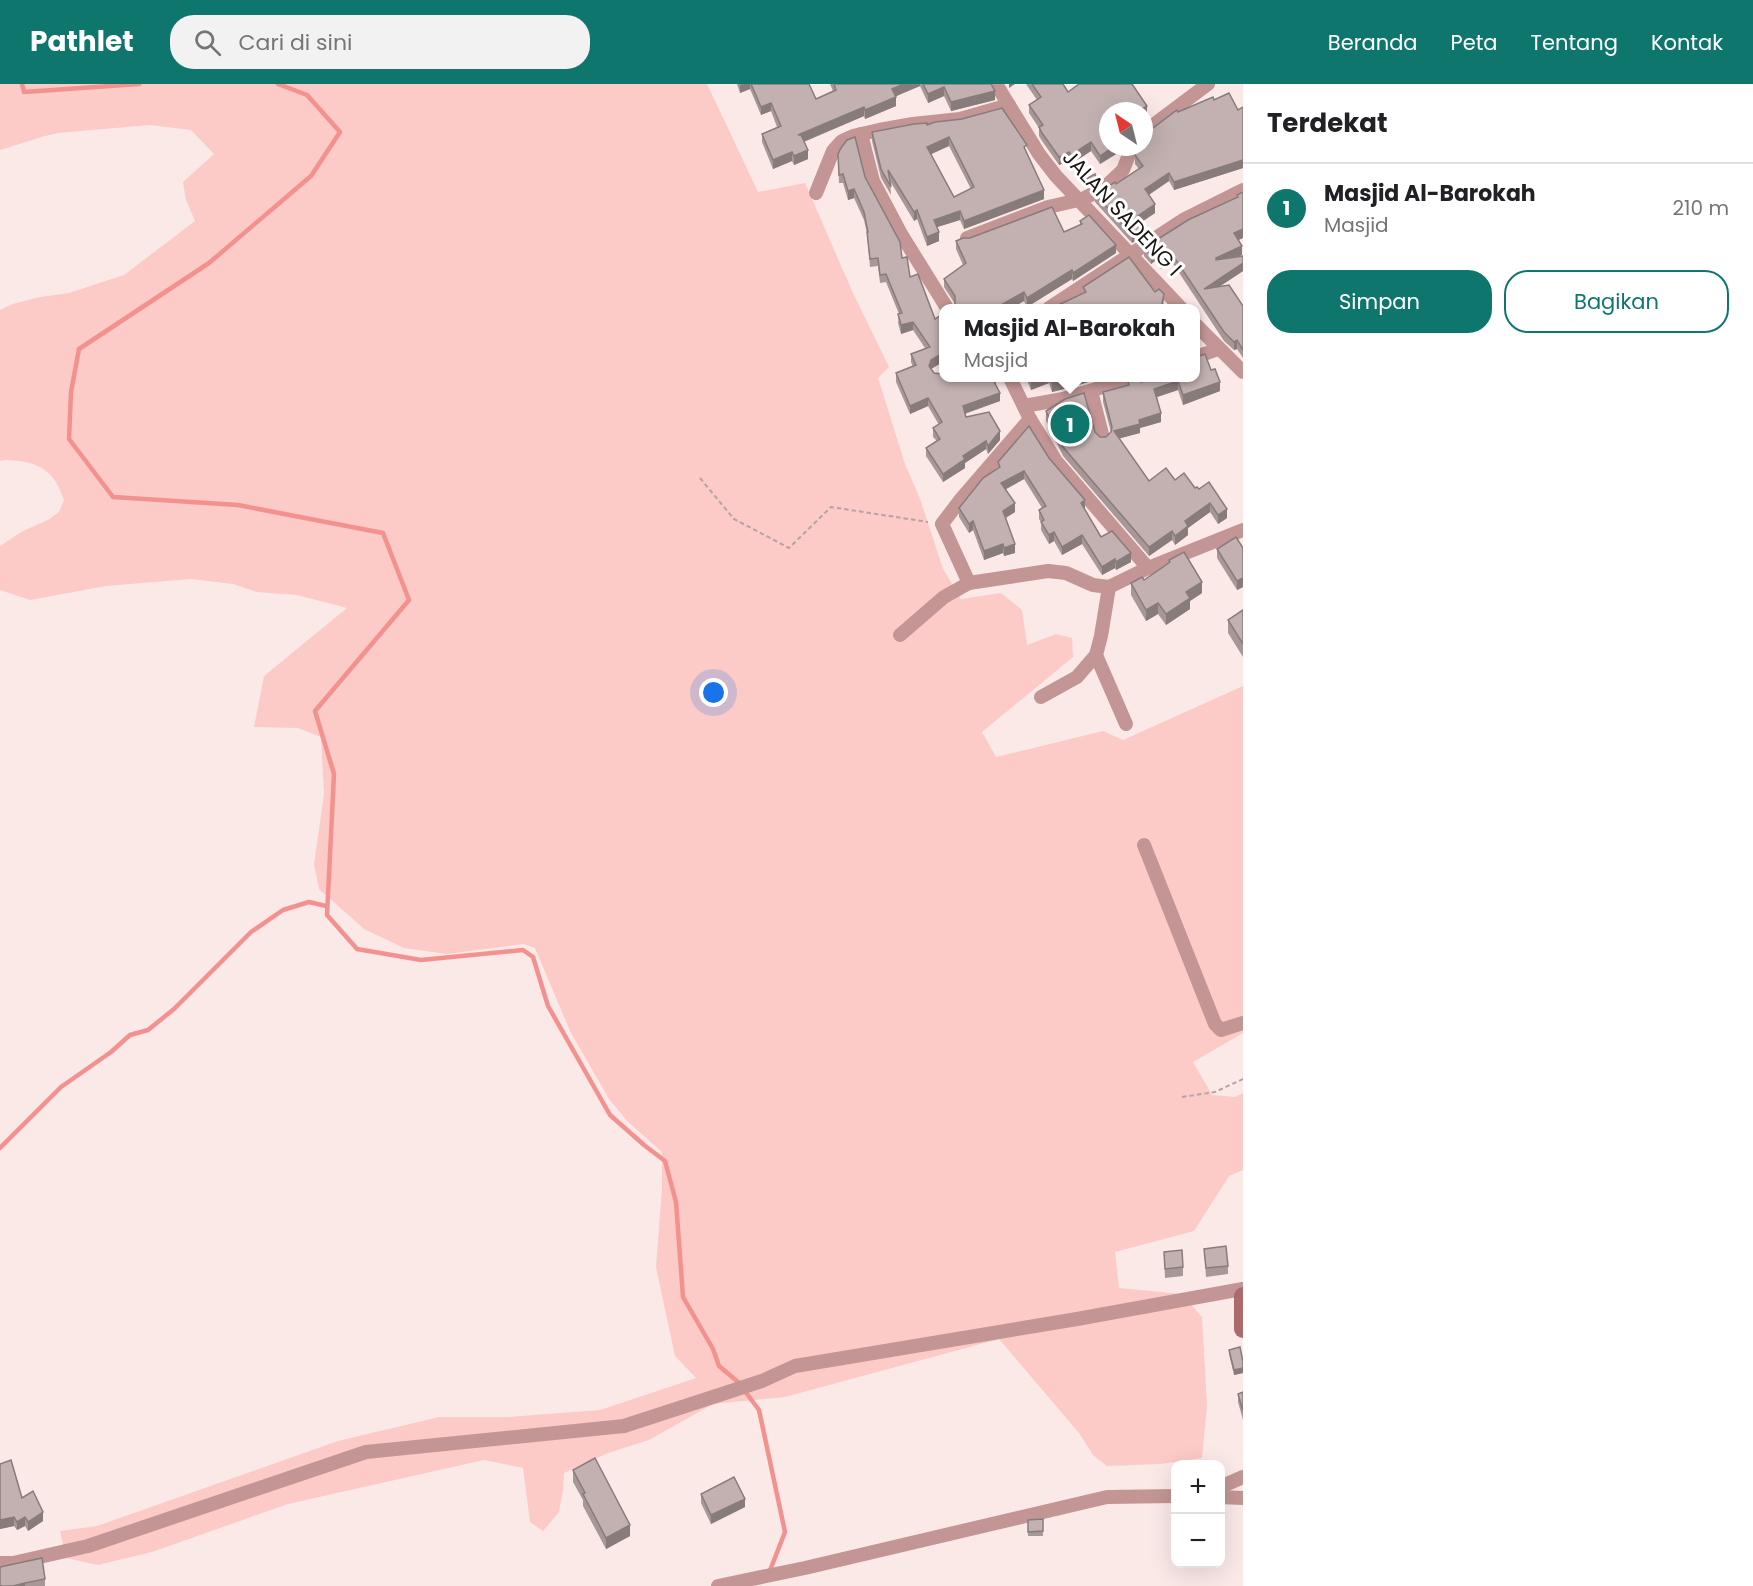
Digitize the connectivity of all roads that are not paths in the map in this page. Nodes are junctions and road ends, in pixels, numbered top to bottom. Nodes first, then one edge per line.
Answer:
1 (996, 84) edge
2 (1208, 84) edge
3 (1009, 105) junction
4 (1153, 125) edge
5 (861, 134) junction
6 (1128, 156) edge
7 (1243, 190) edge
8 (816, 193) dead end
9 (1076, 199) junction
10 (967, 238) edge
11 (1131, 255) junction
12 (944, 304) edge
13 (1057, 304) edge
14 (1176, 304) edge
15 (1200, 329) edge
16 (1218, 349) junction
17 (1200, 356) edge
18 (1243, 372) edge
19 (1012, 382) edge
20 (1120, 382) edge
21 (1091, 391) junction
22 (1024, 406) junction
23 (1030, 419) junction
24 (1103, 438) edge
25 (1243, 530) edge
26 (1148, 568) junction
27 (969, 583) junction
28 (1109, 587) junction
29 (900, 635) dead end
30 (1096, 655) junction
31 (1041, 697) dead end
32 (1126, 724) dead end
33 (1144, 845) dead end
34 (1243, 1023) edge
35 (1243, 1289) edge
36 (1243, 1296) edge
37 (1242, 1325) edge
38 (1243, 1477) edge
39 (1225, 1485) edge
40 (1171, 1496) edge
41 (1225, 1497) edge
42 (1243, 1498) edge
43 (0, 1563) edge
44 (718, 1586) edge

1 - 3 street, JALAN SADENG I
2 - 4 street
3 - 5 street
3 - 9 street, JALAN SADENG I
5 - 8 street
5 - 12 street
6 - 9 street
7 - 11 street
9 - 10 street
9 - 11 street, JALAN SADENG I
11 - 13 street
11 - 14 street, JALAN SADENG I
15 - 16 street
16 - 17 street
16 - 18 street
19 - 22 street
20 - 21 street
21 - 22 street
21 - 24 street
22 - 23 street
23 - 26 street
23 - 27 street
25 - 26 street
26 - 28 street
27 - 28 street
27 - 29 street
28 - 30 street
30 - 31 street
30 - 32 street
33 - 34 street
35 - 43 street
36 - 37 main road
38 - 39 street
40 - 44 street
41 - 42 street

